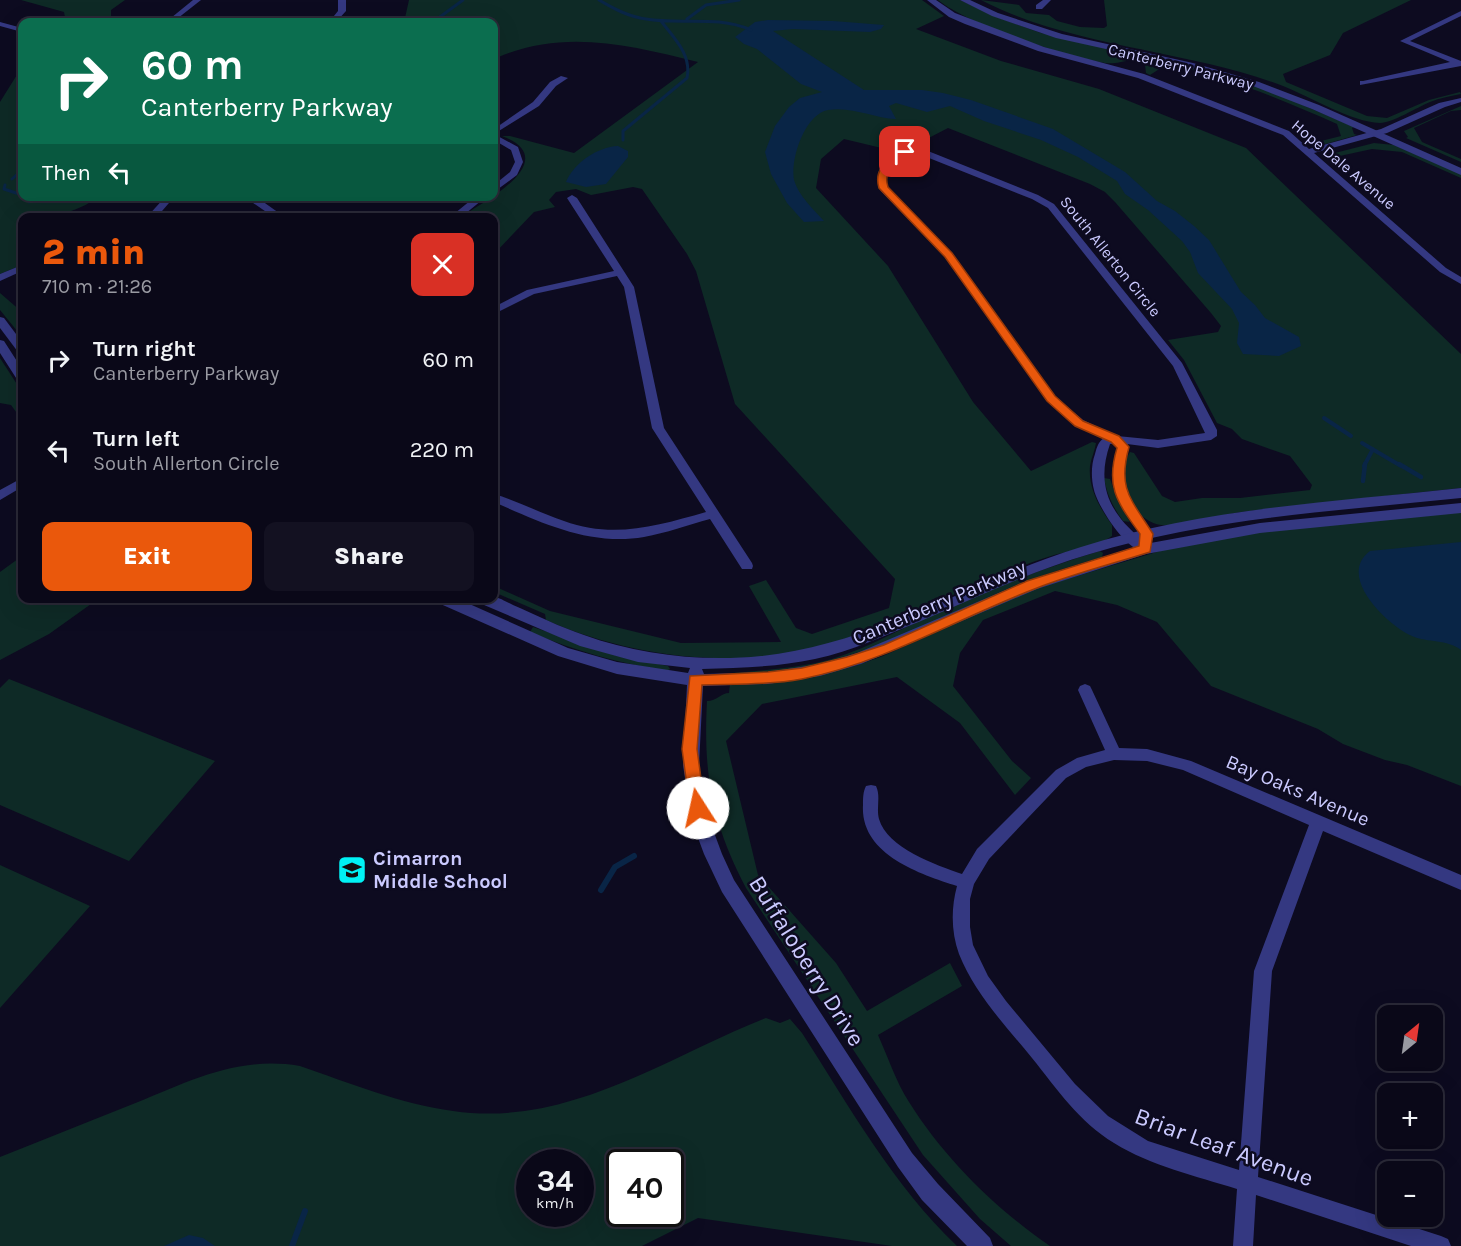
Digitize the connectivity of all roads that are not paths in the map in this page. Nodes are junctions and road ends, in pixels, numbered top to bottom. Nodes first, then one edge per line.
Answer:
1 (197, 0) edge
2 (342, 0) edge
3 (931, 0) edge
4 (964, 0) edge
5 (977, 0) edge
6 (1047, 0) edge
7 (1040, 7) dead end
8 (1461, 13) edge
9 (174, 18) edge
10 (336, 18) edge
11 (1457, 19) edge
12 (0, 24) edge
13 (18, 29) edge
14 (1460, 64) edge
15 (564, 78) dead end
16 (1363, 83) dead end
17 (1461, 100) edge
18 (498, 131) edge
19 (1372, 133) junction
20 (1383, 134) junction
21 (498, 137) edge
22 (1310, 151) junction
23 (1461, 165) edge
24 (1461, 172) edge
25 (498, 186) edge
26 (572, 198) dead end
27 (168, 201) edge
28 (257, 201) edge
29 (476, 201) edge
30 (157, 213) edge
31 (275, 213) edge
32 (460, 213) edge
33 (18, 270) edge
34 (621, 272) junction
35 (0, 278) edge
36 (1461, 281) edge
37 (498, 309) edge
38 (0, 320) edge
39 (0, 344) edge
40 (18, 344) edge
41 (18, 372) edge
42 (1115, 439) junction
43 (18, 485) edge
44 (1461, 493) edge
45 (0, 496) edge
46 (498, 500) edge
47 (1461, 507) edge
48 (712, 514) junction
49 (1131, 538) junction
50 (1146, 541) junction
51 (747, 566) dead end
52 (453, 603) edge
53 (495, 603) edge
54 (696, 671) junction
55 (1085, 690) dead end
56 (1114, 754) junction
57 (871, 791) dead end
58 (1318, 822) junction
59 (966, 882) junction
60 (1461, 883) edge
61 (1247, 1183) junction
62 (982, 1246) edge
63 (1243, 1246) edge
64 (1441, 1246) edge

1 - 9 street
2 - 10 street
3 - 22 street, Hope Dale Avenue
4 - 19 street, Canterberry Parkway
5 - 20 street, Canterberry Parkway
6 - 7 street
8 - 11 street
11 - 14 street
12 - 13 street
14 - 16 street
15 - 18 street
17 - 20 street
19 - 20 street, Canterberry Parkway
19 - 22 street
20 - 22 street
20 - 23 street, Canterberry Parkway
20 - 24 street, Canterberry Parkway
21 - 25 street
22 - 36 street, Hope Dale Avenue
26 - 34 street
27 - 30 street
28 - 31 street
29 - 32 street
33 - 35 street
34 - 37 street
34 - 48 street
38 - 40 street
39 - 41 street
42 - 42 street, South Allerton Circle
42 - 49 street
42 - 50 street
43 - 45 street
44 - 50 street, Canterberry Parkway
46 - 48 street
47 - 50 street, Canterberry Parkway
48 - 51 street
49 - 50 street, Canterberry Parkway
49 - 54 street, Canterberry Parkway
50 - 54 street, Canterberry Parkway
52 - 54 street, Canterberry Parkway
53 - 54 street, Canterberry Parkway
54 - 62 street, Buffaloberry Drive
55 - 56 street
56 - 58 street, Bay Oaks Avenue
56 - 59 street, Bay Oaks Avenue
57 - 59 street
58 - 60 street, Bay Oaks Avenue
58 - 61 street
59 - 61 street, Briar Leaf Avenue
61 - 63 street
61 - 64 street, Briar Leaf Avenue

